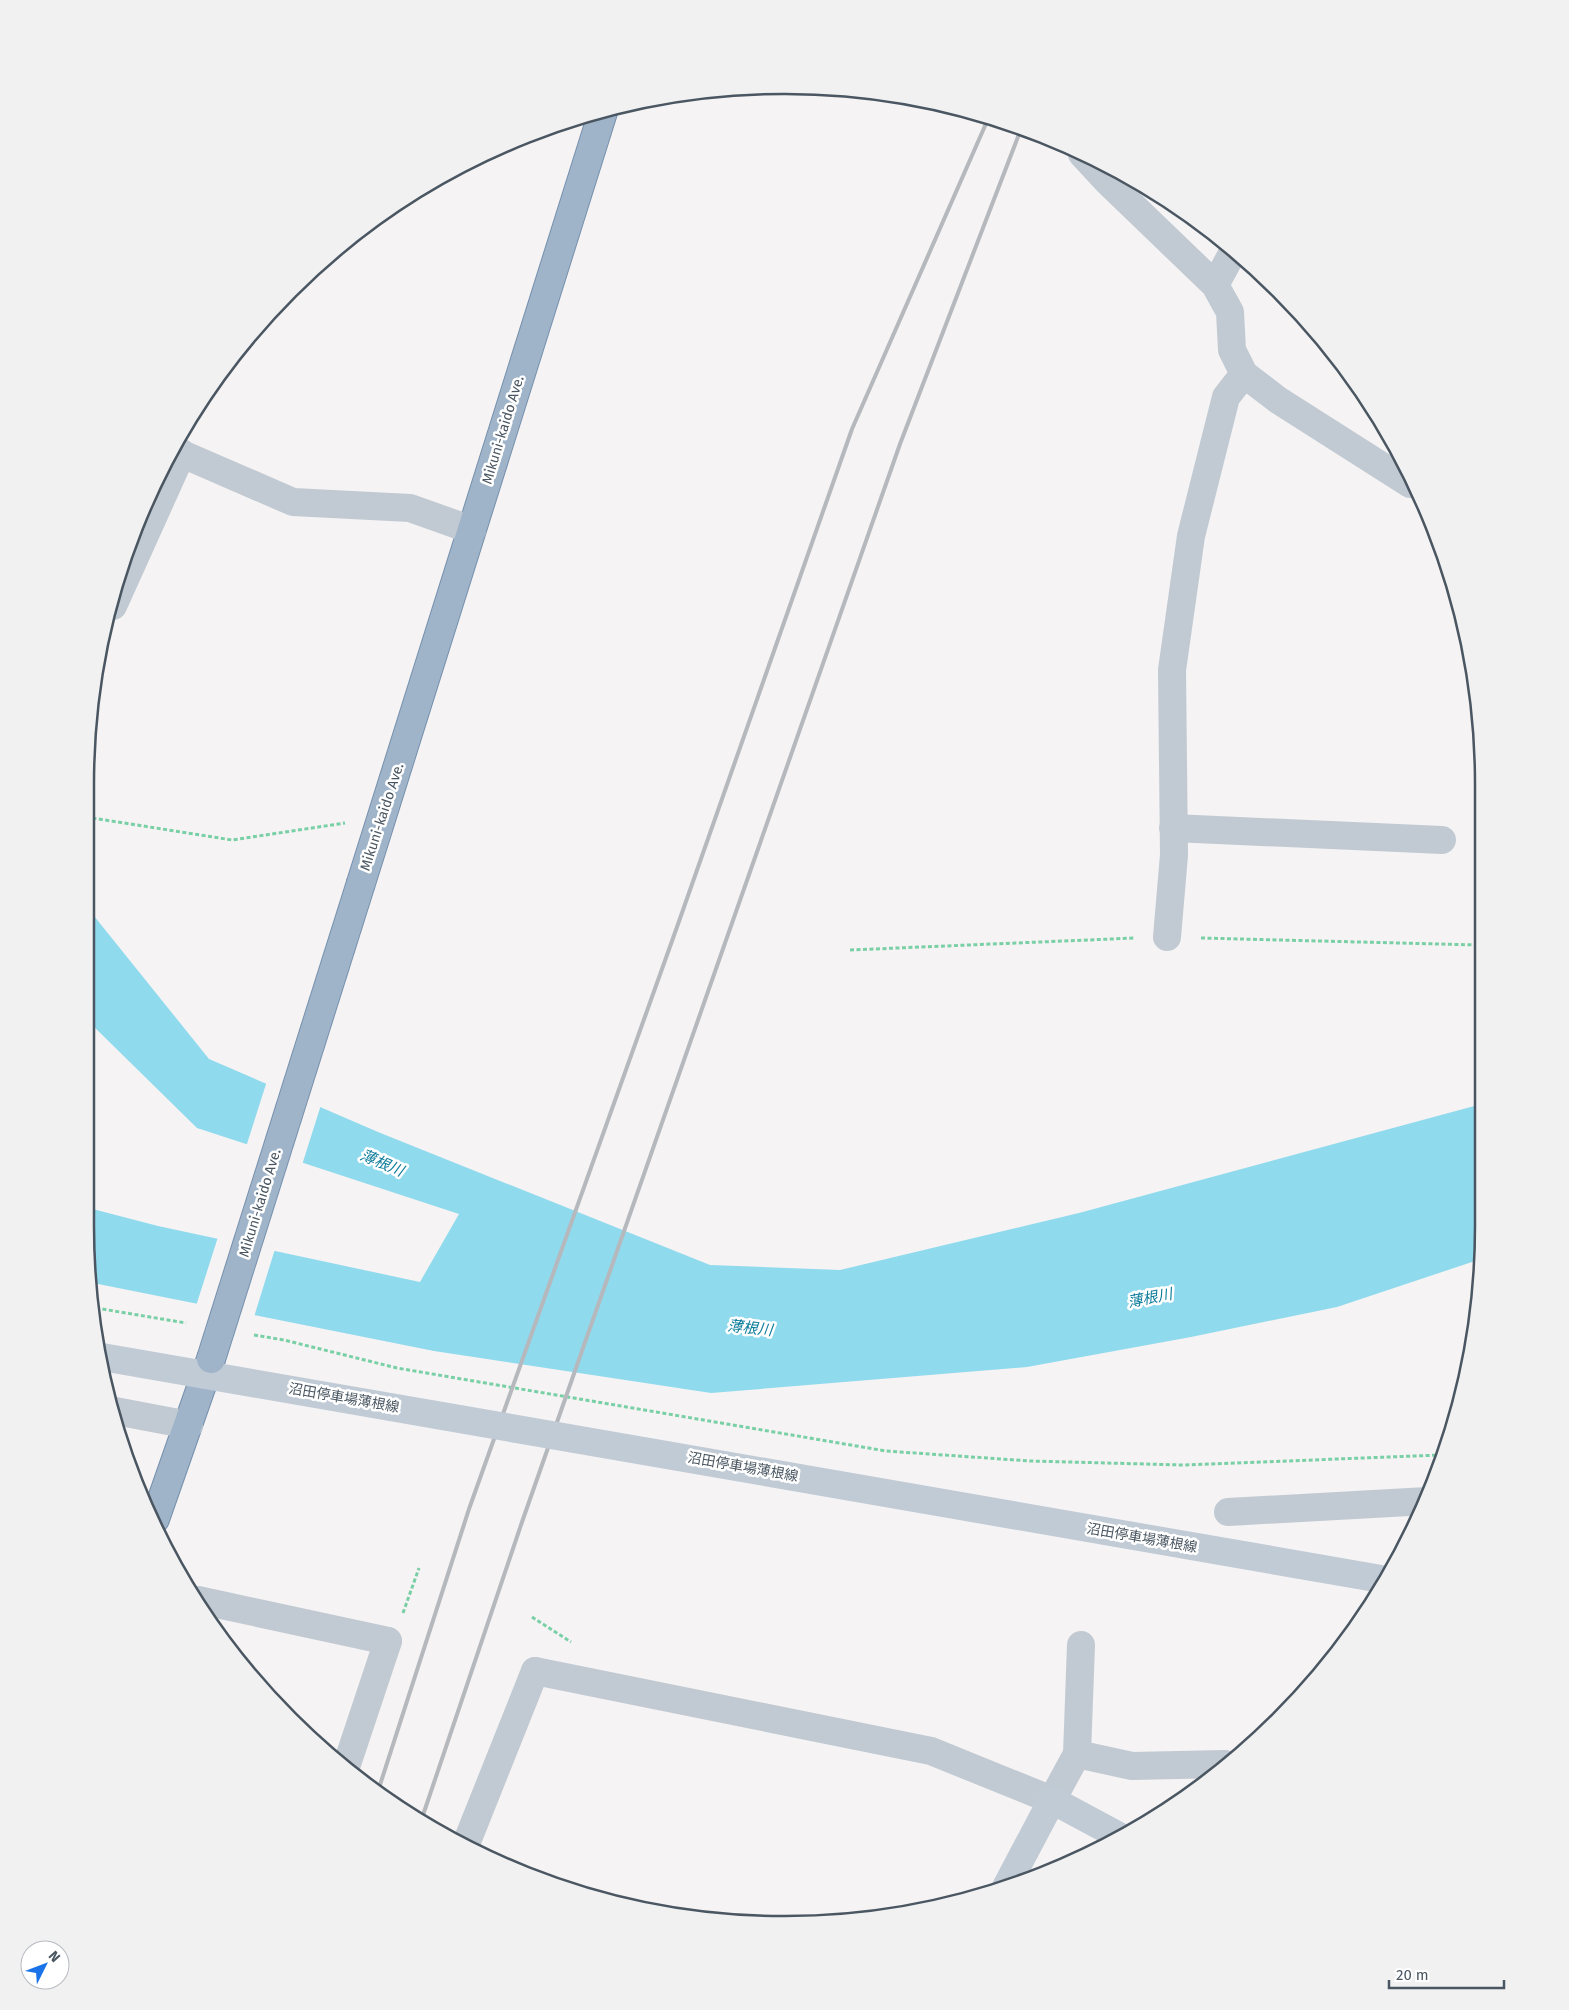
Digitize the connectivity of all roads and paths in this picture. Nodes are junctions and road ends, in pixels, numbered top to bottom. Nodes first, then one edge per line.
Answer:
1 (601, 118) edge
2 (1094, 167) edge
3 (1230, 257) edge
4 (1215, 285) junction
5 (1244, 374) junction
6 (179, 452) edge
7 (173, 463) edge
8 (1405, 481) edge
9 (472, 530) junction
10 (126, 574) edge
11 (94, 818) edge
12 (382, 818) junction
13 (1173, 828) junction
14 (1442, 840) dead end
15 (1167, 937) dead end
16 (99, 1309) edge
17 (190, 1324) dead end
18 (246, 1334) dead end
19 (107, 1358) edge
20 (119, 1412) edge
21 (189, 1425) junction
22 (1436, 1455) edge
23 (1418, 1502) edge
24 (1228, 1512) dead end
25 (157, 1514) edge
26 (419, 1568) dead end
27 (1378, 1579) edge
28 (205, 1601) edge
29 (394, 1630) junction
30 (1081, 1644) dead end
31 (1077, 1754) junction
32 (348, 1761) edge
33 (1217, 1764) edge
34 (1052, 1800) junction
35 (1113, 1833) edge
36 (468, 1839) edge
37 (1017, 1876) edge

1 - 9 highway, Mikuni-kaido Ave.
2 - 4 street
3 - 4 street
4 - 5 street
5 - 8 street
5 - 13 street
6 - 9 street
7 - 10 street
9 - 12 highway, Mikuni-kaido Ave.
11 - 12 path
12 - 21 highway, Mikuni-kaido Ave., bridge
13 - 14 street
13 - 15 street
16 - 17 path
18 - 22 path
19 - 27 main road, 沼田停車場薄根線, bridge
20 - 21 street
21 - 25 highway, Mikuni-kaido Ave.
23 - 24 street
26 - 29 path
28 - 29 street
29 - 32 street
30 - 31 street
31 - 33 street
31 - 34 street
34 - 35 main road
34 - 36 street
34 - 37 main road

